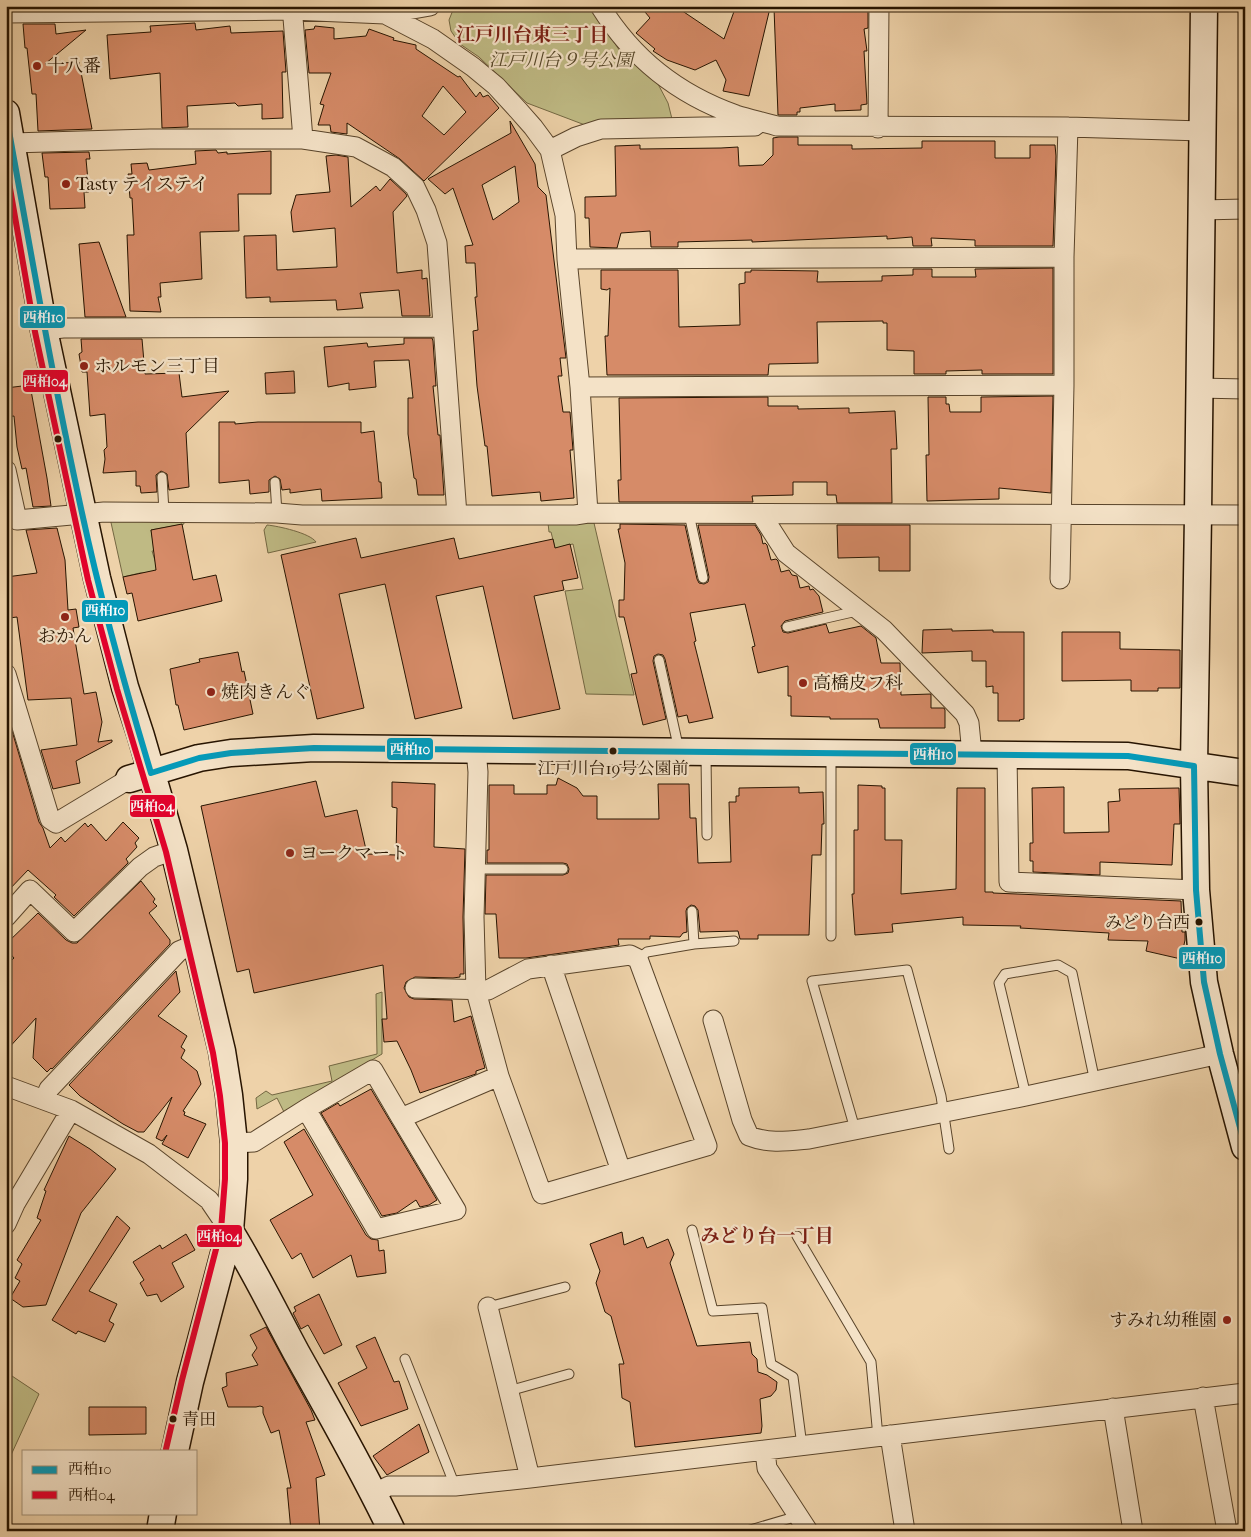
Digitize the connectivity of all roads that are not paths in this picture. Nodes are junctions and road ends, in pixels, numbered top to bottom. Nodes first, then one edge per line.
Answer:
1 (430, 6) edge
2 (600, 6) edge
3 (879, 6) edge
4 (1204, 6) edge
5 (292, 8) edge
6 (6, 12) edge
7 (385, 14) junction
8 (6, 113) edge
9 (776, 126) junction
10 (1068, 127) junction
11 (878, 128) junction
12 (1202, 131) junction
13 (303, 139) junction
14 (550, 150) junction
15 (11, 154) edge
16 (1245, 209) edge
17 (1201, 210) junction
18 (16, 234) edge
19 (1064, 257) junction
20 (567, 259) junction
21 (444, 327) junction
22 (44, 330) junction
23 (1064, 385) junction
24 (580, 387) junction
25 (1198, 388) junction
26 (1245, 389) edge
27 (6, 470) edge
28 (162, 477) dead end
29 (275, 482) dead end
30 (164, 512) junction
31 (276, 513) junction
32 (588, 513) junction
33 (82, 514) junction
34 (689, 514) junction
35 (762, 514) junction
36 (1062, 514) junction
37 (457, 515) junction
38 (1198, 515) junction
39 (1245, 515) edge
40 (12, 521) edge
41 (703, 578) dead end
42 (1060, 579) dead end
43 (860, 610) junction
44 (787, 627) dead end
45 (659, 660) dead end
46 (6, 674) edge
47 (476, 750) junction
48 (680, 752) junction
49 (706, 752) junction
50 (831, 754) junction
51 (972, 754) junction
52 (1008, 755) junction
53 (1194, 766) junction
54 (1245, 773) edge
55 (140, 776) junction
56 (707, 835) dead end
57 (174, 850) junction
58 (477, 869) junction
59 (563, 869) dead end
60 (1196, 890) junction
61 (692, 911) dead end
62 (6, 917) edge
63 (831, 936) dead end
64 (734, 941) dead end
65 (198, 943) junction
66 (694, 944) junction
67 (638, 959) junction
68 (551, 965) junction
69 (416, 988) dead end
70 (476, 991) junction
71 (712, 1020) dead end
72 (1220, 1054) junction
73 (499, 1076) junction
74 (1095, 1082) junction
75 (6, 1086) edge
76 (1026, 1096) junction
77 (44, 1100) junction
78 (306, 1109) junction
79 (71, 1110) junction
80 (943, 1112) junction
81 (401, 1118) junction
82 (855, 1129) junction
83 (234, 1143) junction
84 (1245, 1148) edge
85 (949, 1149) dead end
86 (621, 1171) junction
87 (6, 1224) edge
88 (692, 1230) dead end
89 (230, 1231) junction
90 (797, 1236) dead end
91 (565, 1287) dead end
92 (488, 1307) joint
93 (405, 1359) dead end
94 (569, 1374) dead end
95 (509, 1391) junction
96 (1245, 1393) edge
97 (1203, 1397) junction
98 (1113, 1408) junction
99 (884, 1436) junction
100 (802, 1446) junction
101 (175, 1450) edge
102 (765, 1451) junction
103 (530, 1478) junction
104 (455, 1486) junction
105 (374, 1493) junction
106 (163, 1514) edge
107 (803, 1524) edge
108 (160, 1531) edge
109 (392, 1531) edge
110 (747, 1531) edge
111 (905, 1531) edge
112 (1134, 1531) edge
113 (1227, 1531) edge

1 - 7 street
2 - 9 street
3 - 11 street
4 - 12 street
5 - 6 street
5 - 7 street
5 - 13 street
7 - 14 street
8 - 15 street
9 - 11 street
9 - 14 street
10 - 11 street
10 - 12 street
10 - 19 street
12 - 17 street
13 - 15 street
13 - 21 street
14 - 20 street
15 - 18 street
16 - 17 street
17 - 25 street
18 - 22 street
19 - 20 street
19 - 23 street
20 - 24 street
21 - 22 street
21 - 37 street
22 - 33 street
23 - 24 street
23 - 36 street
24 - 32 street
25 - 26 street
25 - 38 street
27 - 40 street
28 - 30 lane
29 - 31 lane
30 - 31 street
30 - 33 street
31 - 37 street
32 - 34 street
32 - 37 street
33 - 40 street
33 - 55 street
34 - 35 street
34 - 41 lane
35 - 36 street
35 - 43 street
36 - 38 street
36 - 42 street
38 - 39 street
38 - 53 street
43 - 44 lane
43 - 51 street
45 - 48 lane
46 - 55 street
47 - 48 street
47 - 55 street
47 - 58 street
48 - 49 street
49 - 50 street
49 - 56 lane
50 - 51 street
50 - 63 lane
51 - 52 street
52 - 53 street
52 - 60 street
53 - 54 street
53 - 60 street
55 - 57 street
57 - 62 street
57 - 65 street
58 - 59 lane
58 - 70 street
60 - 72 street
61 - 66 lane
64 - 66 lane
65 - 77 street
65 - 83 street
66 - 67 lane
67 - 68 street
67 - 86 street
68 - 70 street
68 - 86 street
69 - 70 street
70 - 73 street
71 - 82 street
72 - 74 street
72 - 84 street
73 - 81 street
73 - 86 street
74 - 76 street
74 - 76 lane
75 - 77 street
76 - 80 street
77 - 79 street
78 - 81 street
78 - 81 street
78 - 83 street
79 - 87 street
79 - 89 street
80 - 82 street
80 - 82 lane
80 - 85 lane
83 - 89 street
88 - 100 lane
89 - 101 street
89 - 105 street
90 - 99 lane
91 - 92 lane
92 - 95 street
93 - 104 lane
94 - 95 lane
95 - 103 street
96 - 97 street
97 - 98 street
97 - 113 street
98 - 99 street
98 - 112 street
99 - 100 street
99 - 111 street
100 - 102 street
102 - 103 street
102 - 107 street
103 - 104 street
104 - 105 street
105 - 109 street
106 - 108 street
107 - 110 lane

